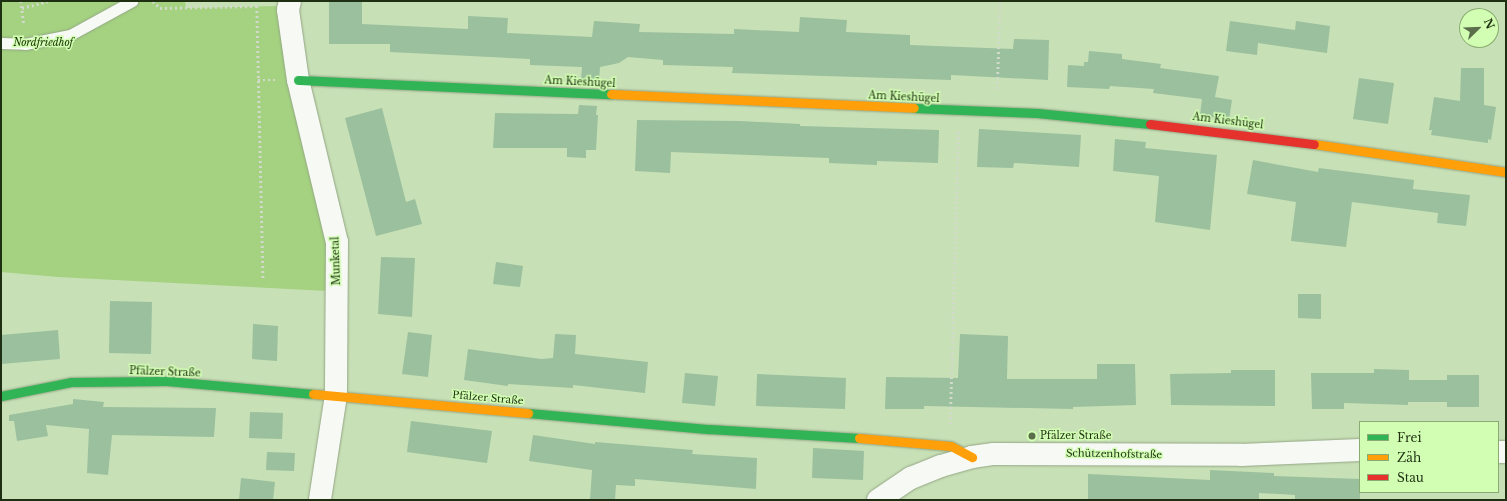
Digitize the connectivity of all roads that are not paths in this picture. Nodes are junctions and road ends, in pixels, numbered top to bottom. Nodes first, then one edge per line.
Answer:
1 (132, 1) edge
2 (290, 1) edge
3 (1, 43) edge
4 (298, 80) junction
5 (1506, 172) edge
6 (336, 395) junction
7 (1, 396) edge
8 (1359, 450) edge
9 (972, 457) junction
10 (320, 500) edge
11 (878, 500) edge

1 - 3 lane
2 - 4 street, Munketal
4 - 5 street, Am Kieshügel
4 - 6 street, Munketal
6 - 7 street, Pfälzer Straße
6 - 9 street, Pfälzer Straße
6 - 10 street, Munketal
8 - 9 street, Schützenhofstraße
9 - 11 street, Schützenhofstraße

